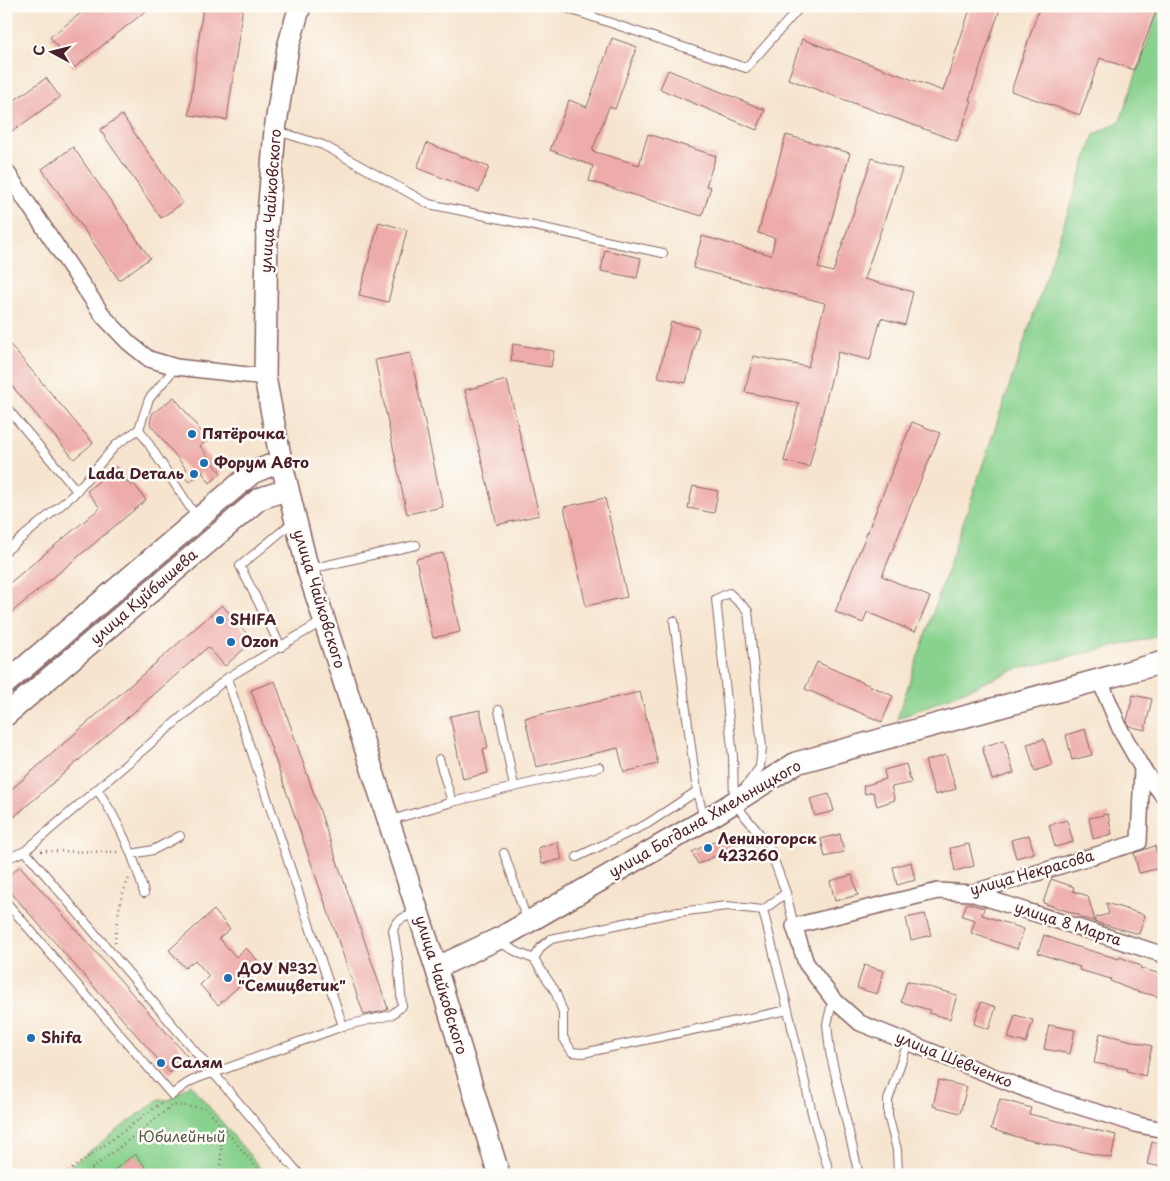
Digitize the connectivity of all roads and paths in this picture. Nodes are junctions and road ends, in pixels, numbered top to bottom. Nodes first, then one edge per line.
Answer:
1 (300, 6) edge
2 (560, 6) edge
3 (800, 6) edge
4 (275, 130) junction
5 (6, 171) edge
6 (664, 253) dead end
7 (176, 367) junction
8 (265, 377) junction
9 (6, 407) edge
10 (139, 429) junction
11 (281, 461) junction
12 (288, 489) junction
13 (77, 491) junction
14 (198, 520) junction
15 (295, 520) junction
16 (416, 545) dead end
17 (6, 551) edge
18 (308, 570) junction
19 (324, 620) junction
20 (674, 621) dead end
21 (281, 647) junction
22 (1164, 662) edge
23 (227, 678) junction
24 (1100, 681) junction
25 (6, 683) edge
26 (498, 710) dead end
27 (6, 715) edge
28 (439, 759) dead end
29 (599, 767) dead end
30 (1142, 768) junction
31 (514, 787) junction
32 (97, 789) junction
33 (697, 791) junction
34 (1164, 797) edge
35 (452, 802) junction
36 (734, 803) junction
37 (389, 820) junction
38 (704, 821) junction
39 (180, 836) dead end
40 (25, 851) junction
41 (132, 853) junction
42 (504, 853) dead end
43 (577, 857) dead end
44 (6, 859) edge
45 (136, 865) junction
46 (144, 893) dead end
47 (786, 893) junction
48 (971, 893) junction
49 (6, 902) edge
50 (763, 910) junction
51 (418, 912) junction
52 (527, 922) junction
53 (794, 926) junction
54 (495, 940) junction
55 (109, 950) junction
56 (1164, 955) edge
57 (534, 959) junction
58 (436, 968) junction
59 (833, 999) junction
60 (788, 1010) junction
61 (343, 1026) junction
62 (908, 1042) junction
63 (214, 1073) junction
64 (172, 1095) junction
65 (222, 1126) junction
66 (1164, 1130) edge
67 (64, 1175) edge
68 (84, 1175) edge
69 (221, 1175) edge
70 (263, 1175) edge
71 (300, 1175) edge
72 (499, 1175) edge
73 (830, 1175) edge
74 (859, 1175) edge
75 (898, 1175) edge

1 - 4 main road, улица Чайковского
2 - 3 lane
4 - 6 lane
4 - 8 main road, улица Чайковского
5 - 7 street
7 - 8 street
7 - 10 lane
8 - 11 main road, улица Чайковского
9 - 13 lane
10 - 13 lane
10 - 14 lane
11 - 12 main road, улица Чайковского
11 - 14 main road, улица Куйбышева
12 - 15 main road, улица Чайковского
12 - 27 main road, улица Куйбышева
13 - 17 lane
14 - 25 main road, улица Куйбышева
15 - 18 main road, улица Чайковского
15 - 21 lane
16 - 18 lane
18 - 19 main road, улица Чайковского
19 - 21 lane
19 - 37 main road, улица Чайковского
20 - 33 lane
21 - 23 lane
22 - 24 main road, улица Богдана Хмельницкого
23 - 32 lane
23 - 61 lane
24 - 30 street
24 - 36 main road, улица Богдана Хмельницкого
26 - 31 lane
28 - 35 lane
29 - 31 lane
30 - 34 street
30 - 48 street, улица Некрасова
31 - 35 lane
32 - 40 lane
32 - 41 lane
33 - 38 lane
33 - 43 lane
35 - 37 lane
36 - 36 lane
36 - 38 main road, улица Богдана Хмельницкого
36 - 47 lane
37 - 51 main road, улица Чайковского
38 - 52 main road, улица Богдана Хмельницкого
39 - 41 lane
40 - 41 path
40 - 44 lane
40 - 55 lane
41 - 45 lane
42 - 52 lane
45 - 46 lane
45 - 55 path
47 - 50 lane
47 - 53 lane
48 - 53 street, улица Некрасова
48 - 56 street, улица 8 Марта
49 - 64 lane
50 - 57 lane
50 - 60 lane
51 - 58 main road, улица Чайковского
51 - 61 lane
52 - 54 main road, улица Богдана Хмельницкого
53 - 59 street, улица Шевченко
54 - 57 lane
54 - 58 main road, улица Богдана Хмельницкого
55 - 63 lane
57 - 60 lane
58 - 72 main road, улица Чайковского
59 - 62 street, улица Шевченко
59 - 74 lane
60 - 73 lane
61 - 63 lane
62 - 66 street, улица Шевченко
62 - 75 lane
63 - 64 lane
63 - 71 lane
64 - 67 path
65 - 68 path
65 - 69 path
65 - 70 path

